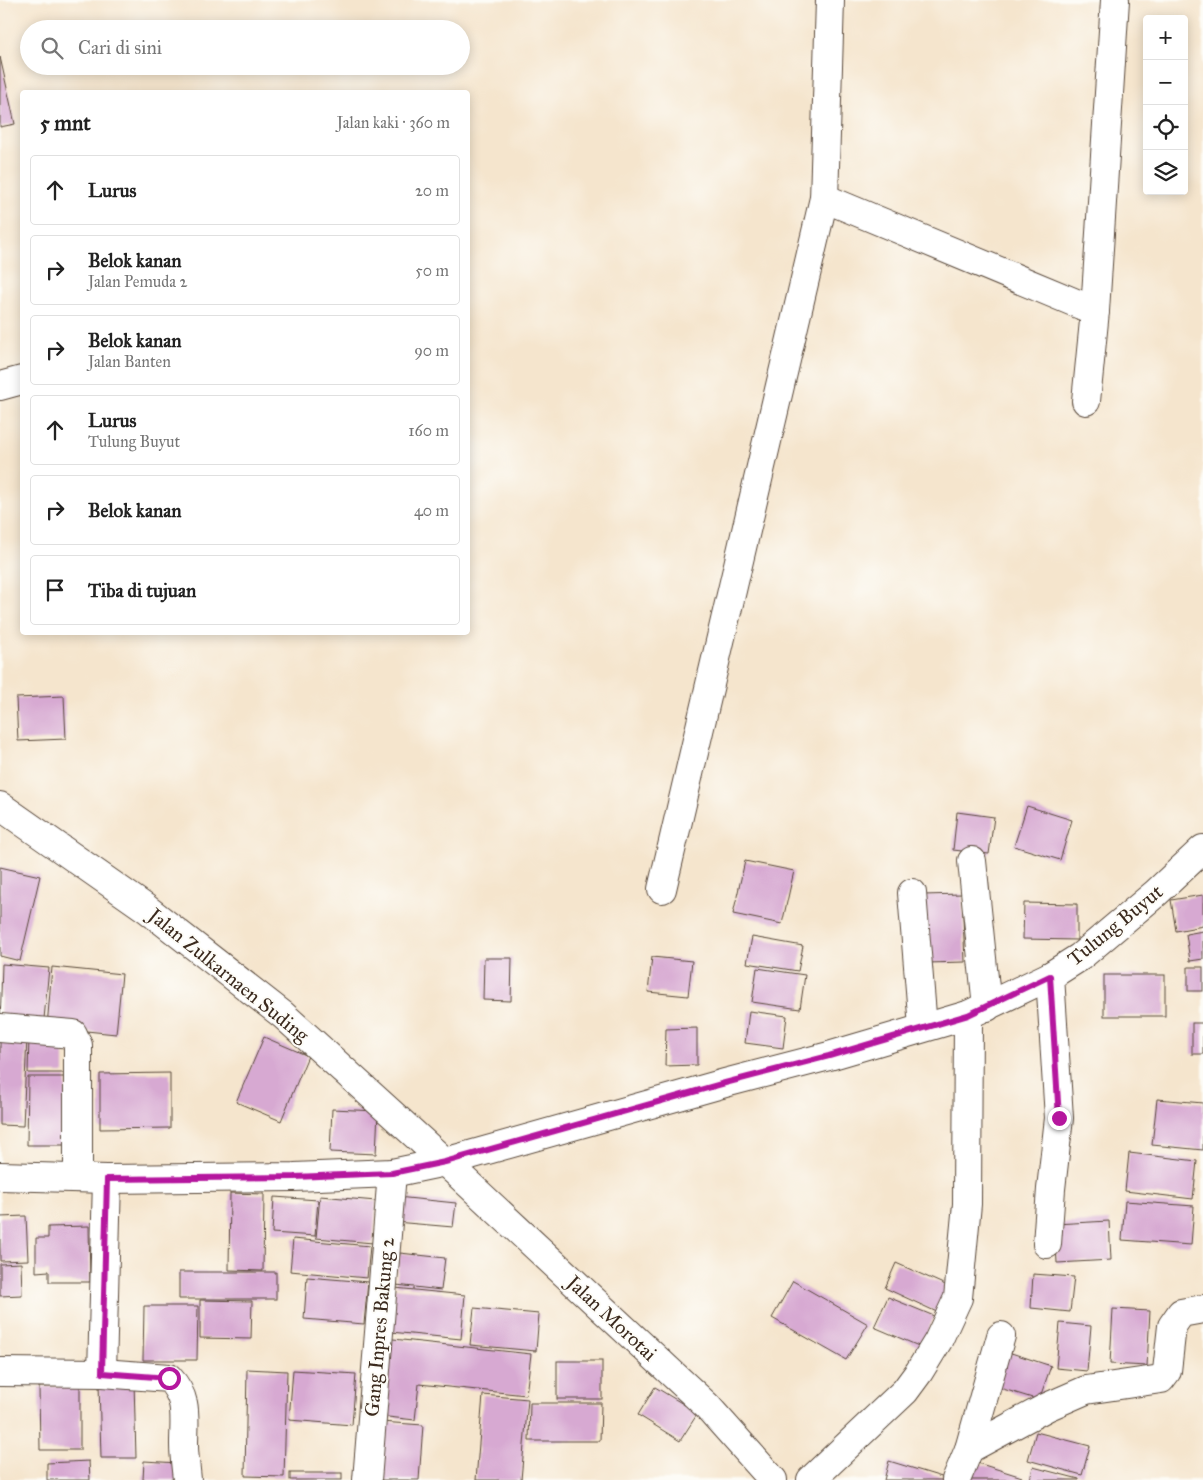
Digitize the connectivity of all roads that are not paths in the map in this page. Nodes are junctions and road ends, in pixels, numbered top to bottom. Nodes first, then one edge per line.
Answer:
1 (830, 0) edge
2 (1115, 0) edge
3 (824, 200) junction
4 (1095, 311) junction
5 (20, 381) edge
6 (0, 386) edge
7 (1086, 401) dead end
8 (0, 806) edge
9 (1203, 849) edge
10 (972, 861) dead end
11 (662, 889) dead end
12 (912, 893) dead end
13 (1050, 976) junction
14 (978, 1011) junction
15 (923, 1027) junction
16 (0, 1028) edge
17 (445, 1162) junction
18 (392, 1173) junction
19 (0, 1176) edge
20 (78, 1178) junction
21 (107, 1179) junction
22 (1047, 1244) dead end
23 (1203, 1309) edge
24 (1000, 1336) dead end
25 (0, 1372) edge
26 (102, 1373) junction
27 (968, 1449) junction
28 (187, 1480) edge
29 (367, 1480) edge
30 (773, 1480) edge
31 (811, 1480) edge
32 (956, 1480) edge

1 - 3 street
2 - 4 street
3 - 4 street
3 - 11 street
4 - 7 street
5 - 6 street
8 - 17 street, Jalan Zulkarnaen Suding
9 - 13 street, Tulung Buyut
10 - 14 street
12 - 15 street
13 - 14 street, Tulung Buyut
13 - 22 street
14 - 15 street, Tulung Buyut
14 - 31 street
15 - 17 street, Tulung Buyut
16 - 20 street
17 - 18 street, Tulung Buyut
17 - 30 street, Jalan Morotai
18 - 21 street, Tulung Buyut
18 - 29 street, Gang Inpres Bakung 2
19 - 20 street, Tulung Buyut
20 - 21 street, Tulung Buyut
21 - 26 street
23 - 27 street
24 - 27 street
25 - 26 street
26 - 28 street
27 - 32 street

